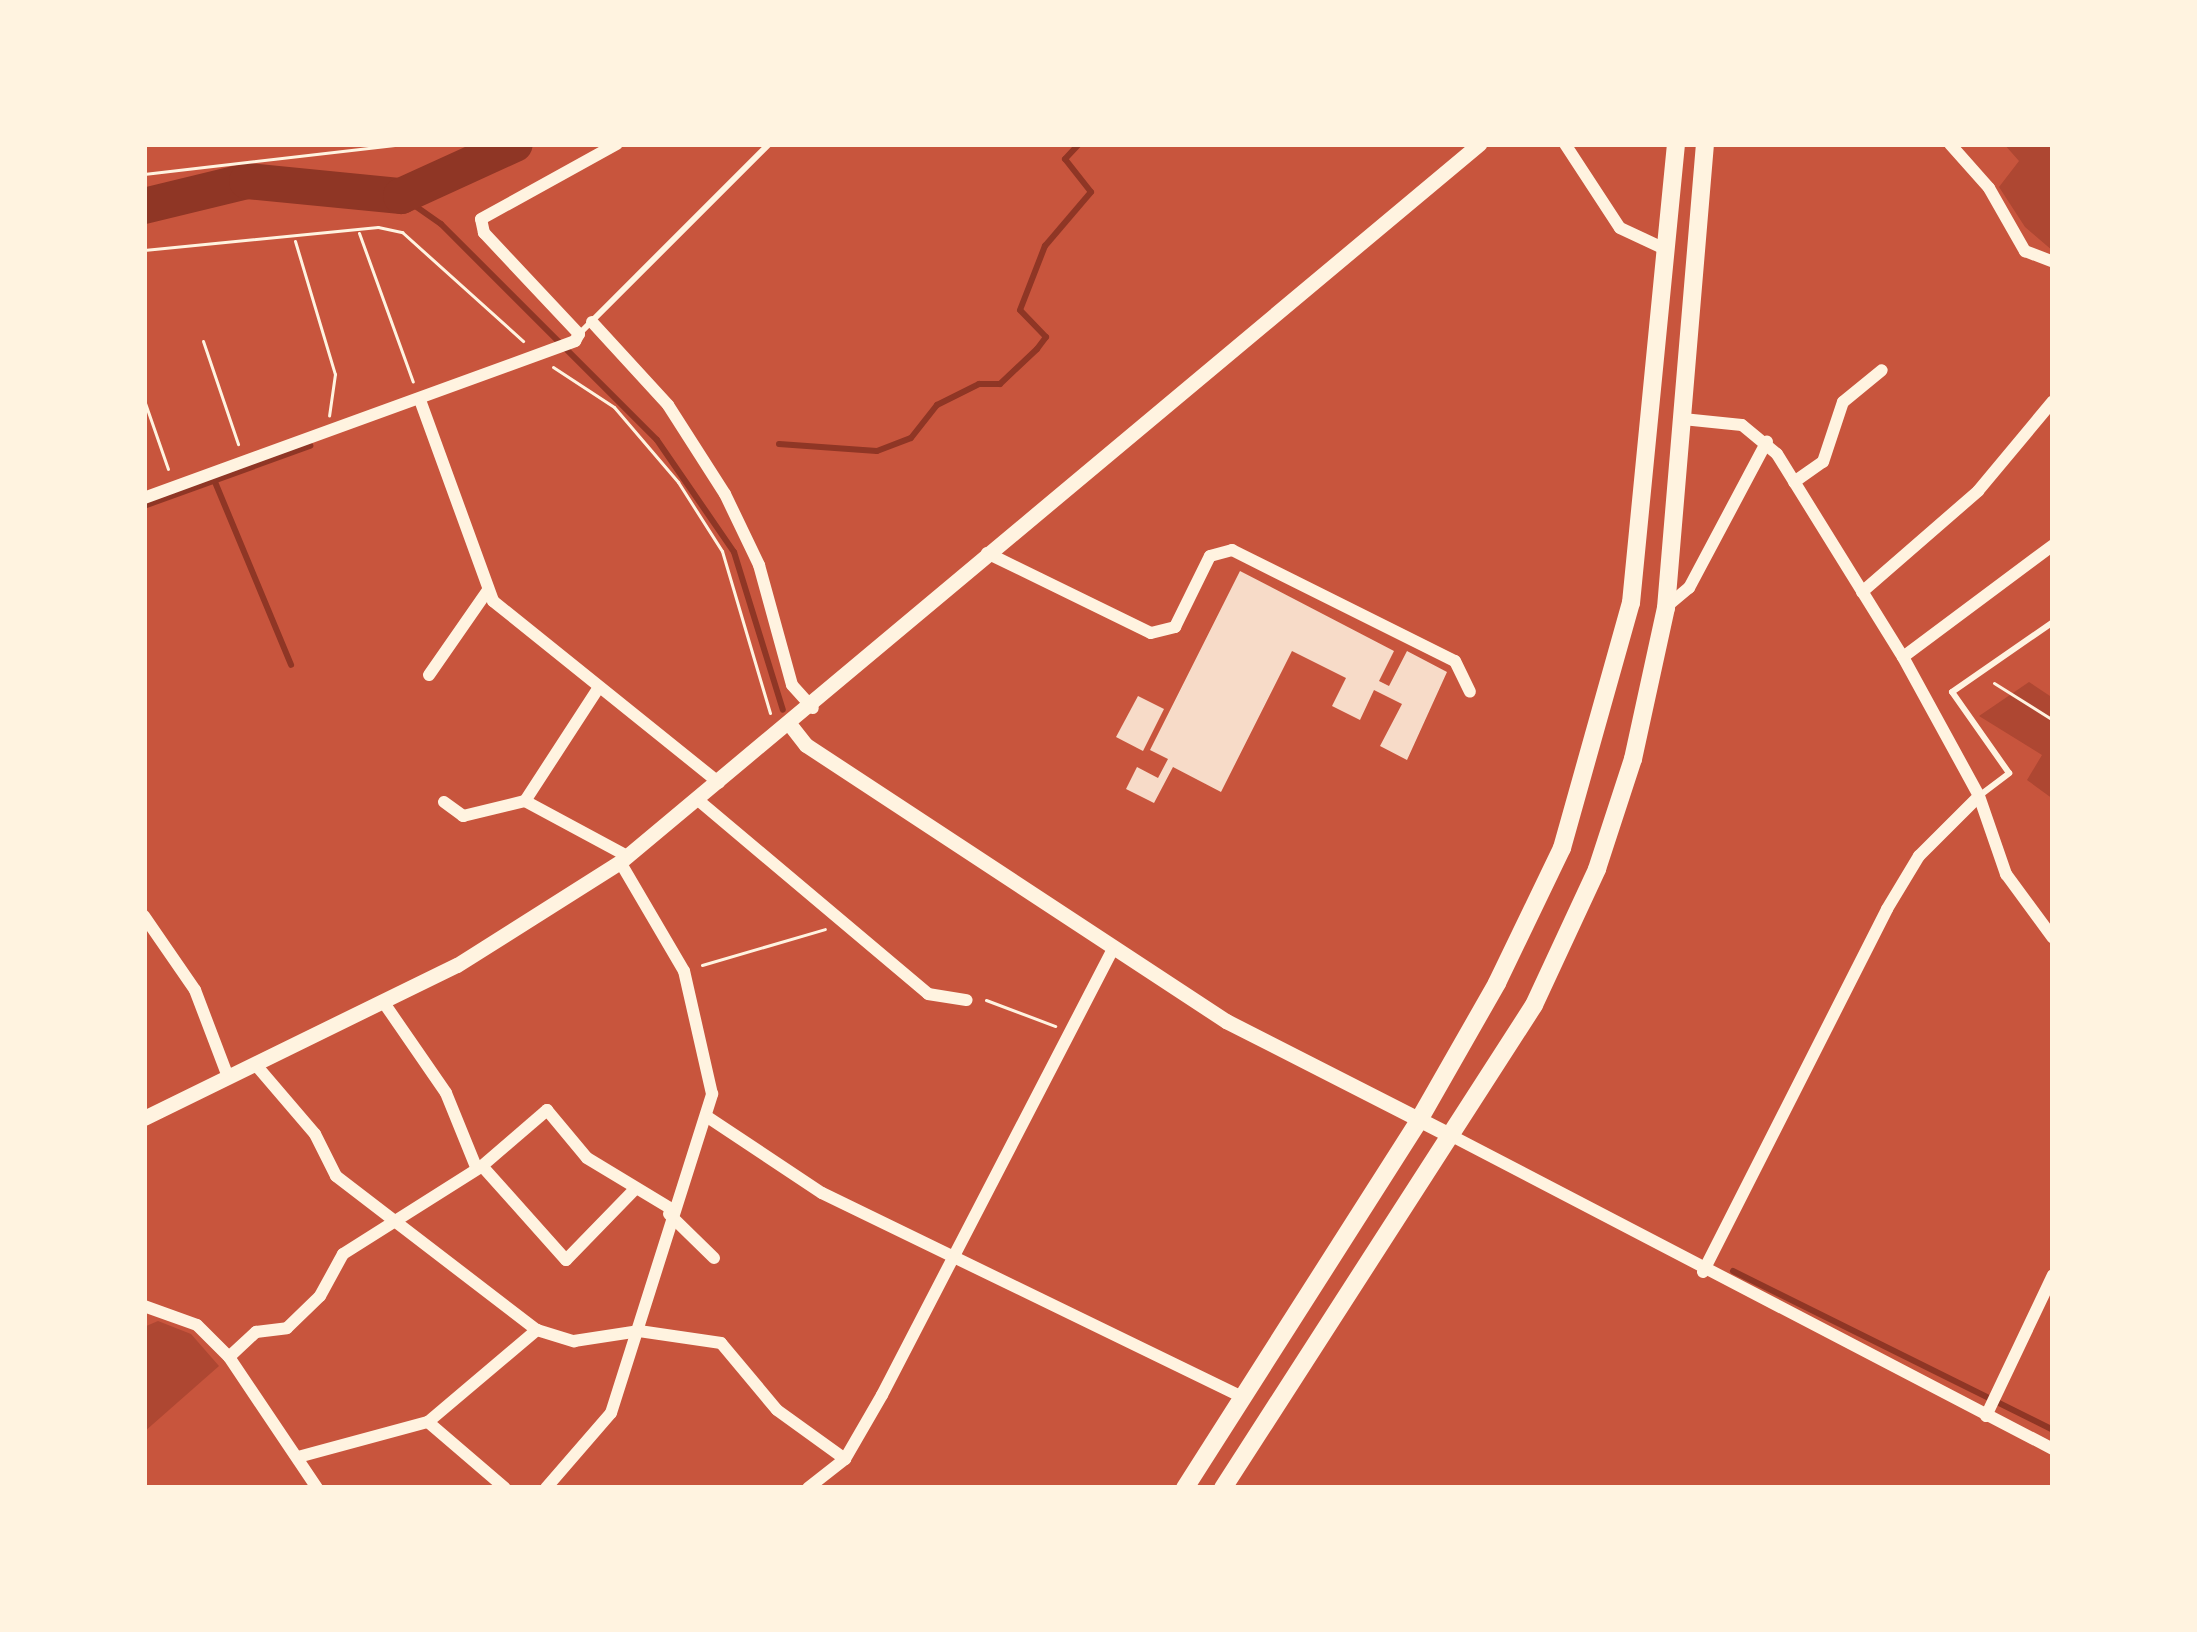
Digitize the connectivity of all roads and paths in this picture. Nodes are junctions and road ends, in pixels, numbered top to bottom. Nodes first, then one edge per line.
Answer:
1 (403, 144) edge
2 (617, 144) edge
3 (769, 144) edge
4 (1479, 144) edge
5 (1565, 144) edge
6 (1676, 144) edge
7 (1705, 144) edge
8 (1950, 144) edge
9 (144, 174) edge
10 (359, 231) junction
11 (279, 239) junction
12 (144, 250) edge
13 (1666, 250) junction
14 (2053, 262) edge
15 (592, 322) junction
16 (577, 337) junction
17 (203, 340) dead end
18 (543, 355) junction
19 (1882, 370) dead end
20 (144, 400) edge
21 (420, 400) junction
22 (2053, 401) edge
23 (1683, 419) junction
24 (331, 431) junction
25 (1767, 441) junction
26 (244, 463) junction
27 (1794, 482) junction
28 (175, 488) junction
29 (144, 499) edge
30 (2053, 545) edge
31 (987, 553) junction
32 (488, 590) junction
33 (1862, 592) junction
34 (1666, 608) junction
35 (2053, 622) edge
36 (1904, 658) junction
37 (1984, 668) junction
38 (429, 675) dead end
39 (599, 687) junction
40 (1470, 692) dead end
41 (813, 708) junction
42 (2053, 719) edge
43 (791, 726) junction
44 (775, 735) junction
45 (719, 783) junction
46 (1979, 796) junction
47 (698, 800) junction
48 (525, 801) junction
49 (444, 802) dead end
50 (623, 859) junction
51 (144, 916) edge
52 (843, 923) junction
53 (2053, 938) edge
54 (1114, 947) junction
55 (684, 971) junction
56 (967, 1000) joint
57 (384, 1004) junction
58 (1069, 1030) junction
59 (254, 1064) junction
60 (228, 1077) junction
61 (706, 1116) junction
62 (144, 1118) edge
63 (1419, 1120) junction
64 (1450, 1135) junction
65 (479, 1167) junction
66 (634, 1190) junction
67 (669, 1211) junction
68 (396, 1220) junction
69 (953, 1256) junction
70 (714, 1258) dead end
71 (1702, 1272) junction
72 (2053, 1275) edge
73 (144, 1306) edge
74 (161, 1311) junction
75 (144, 1318) edge
76 (537, 1330) junction
77 (639, 1331) junction
78 (229, 1358) junction
79 (1243, 1397) junction
80 (1986, 1416) junction
81 (428, 1422) junction
82 (2053, 1449) edge
83 (298, 1457) junction
84 (845, 1459) junction
85 (317, 1488) edge
86 (505, 1488) edge
87 (546, 1488) edge
88 (808, 1488) edge
89 (1185, 1488) edge
90 (1222, 1488) edge

1 - 9 path
2 - 16 street
3 - 15 lane
4 - 31 street
5 - 13 street
6 - 13 main road
7 - 23 main road
8 - 14 street
10 - 11 path
10 - 18 path
10 - 21 path
11 - 12 path
11 - 24 path
13 - 63 main road
15 - 16 lane
15 - 41 street
16 - 18 street
17 - 26 path
18 - 21 street
18 - 44 path
19 - 27 street
20 - 28 path
21 - 24 street
21 - 32 street
22 - 33 street
23 - 25 street
23 - 34 main road
24 - 26 street
25 - 27 street
25 - 34 street
26 - 28 street
27 - 33 street
28 - 29 street
30 - 36 street
31 - 40 street
31 - 41 street
32 - 38 street
32 - 39 street
33 - 36 street
34 - 64 main road
35 - 37 lane
36 - 46 street
37 - 42 path
37 - 46 lane
39 - 45 street
39 - 48 street
41 - 43 street
43 - 44 street
43 - 54 street
44 - 45 street
45 - 47 street
46 - 53 street
46 - 71 street
47 - 50 street
47 - 52 street
48 - 49 street
48 - 50 street
50 - 55 street
50 - 57 street
51 - 60 street
52 - 55 path
52 - 56 street
54 - 58 street
54 - 63 street
55 - 61 street
56 - 58 path
57 - 59 street
57 - 65 street
58 - 69 street
59 - 60 street
59 - 68 street
60 - 62 street
61 - 67 street
61 - 69 street
63 - 64 street
63 - 79 main road
64 - 71 street
64 - 90 main road
65 - 66 street
65 - 66 street
65 - 68 street
66 - 67 street
67 - 70 street
67 - 77 street
68 - 76 street
68 - 78 street
69 - 79 street
69 - 84 street
71 - 80 street
72 - 80 street
73 - 74 street
74 - 75 street
74 - 78 street
76 - 77 street
76 - 81 street
77 - 84 street
77 - 87 street
78 - 83 street
79 - 89 main road
80 - 82 street
81 - 83 street
81 - 86 street
83 - 85 street
84 - 88 street

